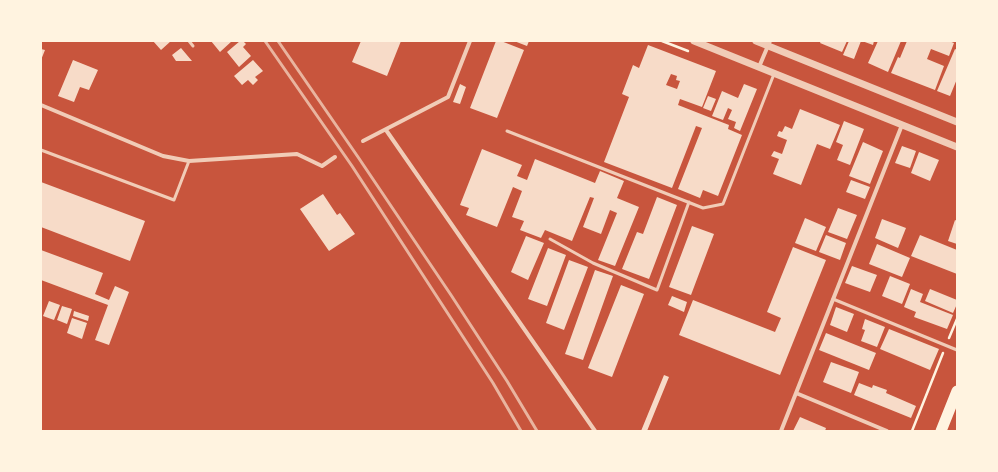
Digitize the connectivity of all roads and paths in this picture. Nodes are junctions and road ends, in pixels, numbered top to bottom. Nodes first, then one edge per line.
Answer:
1 (188, 41) edge
2 (470, 41) edge
3 (694, 41) edge
4 (756, 41) edge
5 (769, 43) edge
6 (193, 46) dead end
7 (759, 67) junction
8 (774, 73) junction
9 (41, 105) edge
10 (957, 122) edge
11 (902, 125) junction
12 (386, 130) junction
13 (507, 131) dead end
14 (363, 141) dead end
15 (957, 147) edge
16 (41, 150) edge
17 (335, 157) dead end
18 (189, 161) junction
19 (689, 202) junction
20 (550, 239) dead end
21 (833, 299) junction
22 (957, 319) edge
23 (949, 340) dead end
24 (946, 347) dead end
25 (957, 350) edge
26 (957, 391) edge
27 (796, 393) junction
28 (595, 431) edge
29 (781, 431) edge
30 (887, 431) edge
31 (912, 431) edge
32 (941, 431) edge

1 - 6 lane
2 - 12 street
3 - 7 street
4 - 5 street
5 - 7 street
5 - 10 street
7 - 8 street
8 - 11 street
8 - 19 lane
9 - 18 street
11 - 15 street
11 - 21 street
12 - 14 street
12 - 28 street
13 - 19 lane
16 - 18 lane
17 - 18 street
19 - 20 lane
21 - 25 lane
21 - 27 street
22 - 23 path
24 - 31 path
26 - 32 highway
27 - 29 street
27 - 30 street

